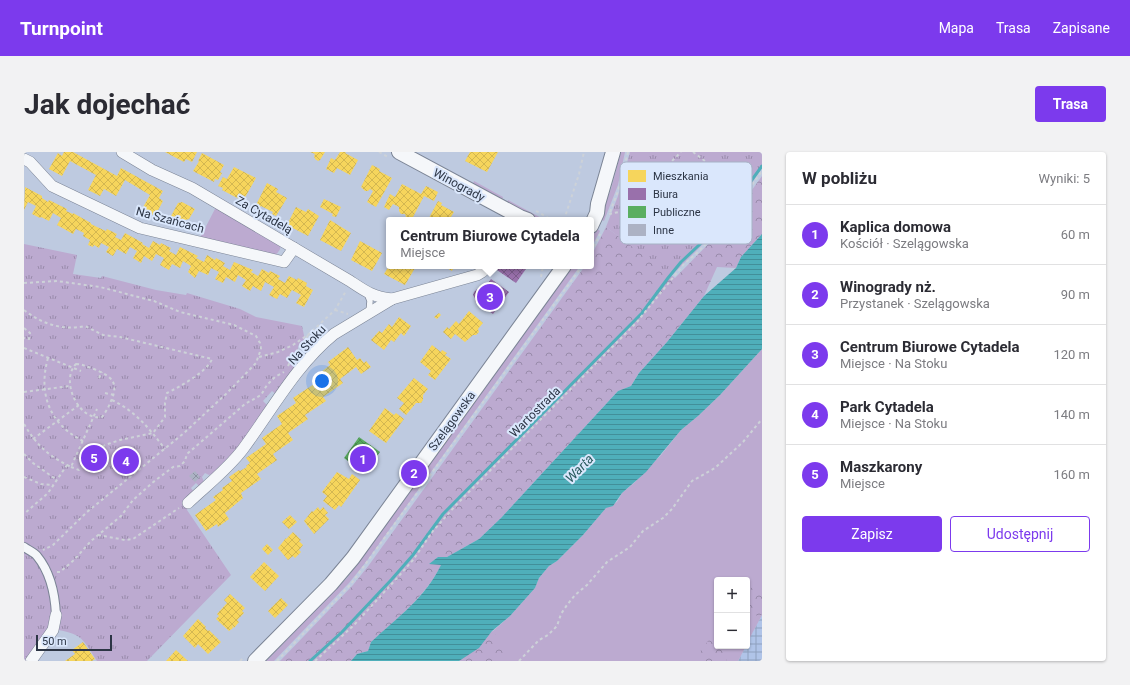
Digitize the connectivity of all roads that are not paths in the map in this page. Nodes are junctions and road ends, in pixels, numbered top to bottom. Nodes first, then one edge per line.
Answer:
1 (122, 152) edge
2 (399, 152) edge
3 (613, 152) edge
4 (24, 159) edge
5 (598, 204) junction
6 (518, 217) edge
7 (587, 217) edge
8 (596, 230) edge
9 (294, 248) junction
10 (485, 269) edge
11 (562, 269) edge
12 (367, 293) junction
13 (392, 299) junction
14 (369, 313) junction
15 (188, 503) road end
16 (24, 547) edge
17 (56, 615) joint
18 (250, 658) edge
19 (31, 661) edge

1 - 9 street, Za Cytadelą
2 - 6 street, Winogrady
3 - 5 street
4 - 9 street, Na Szańcach
5 - 7 street
5 - 8 street
9 - 12 street, Za Cytadelą
10 - 13 street, Na Stoku
11 - 18 street, Szelągowska
12 - 13 street, Za Cytadelą
12 - 14 lane
13 - 14 street, Na Stoku
14 - 15 street, Na Stoku
16 - 17 street
17 - 19 street

